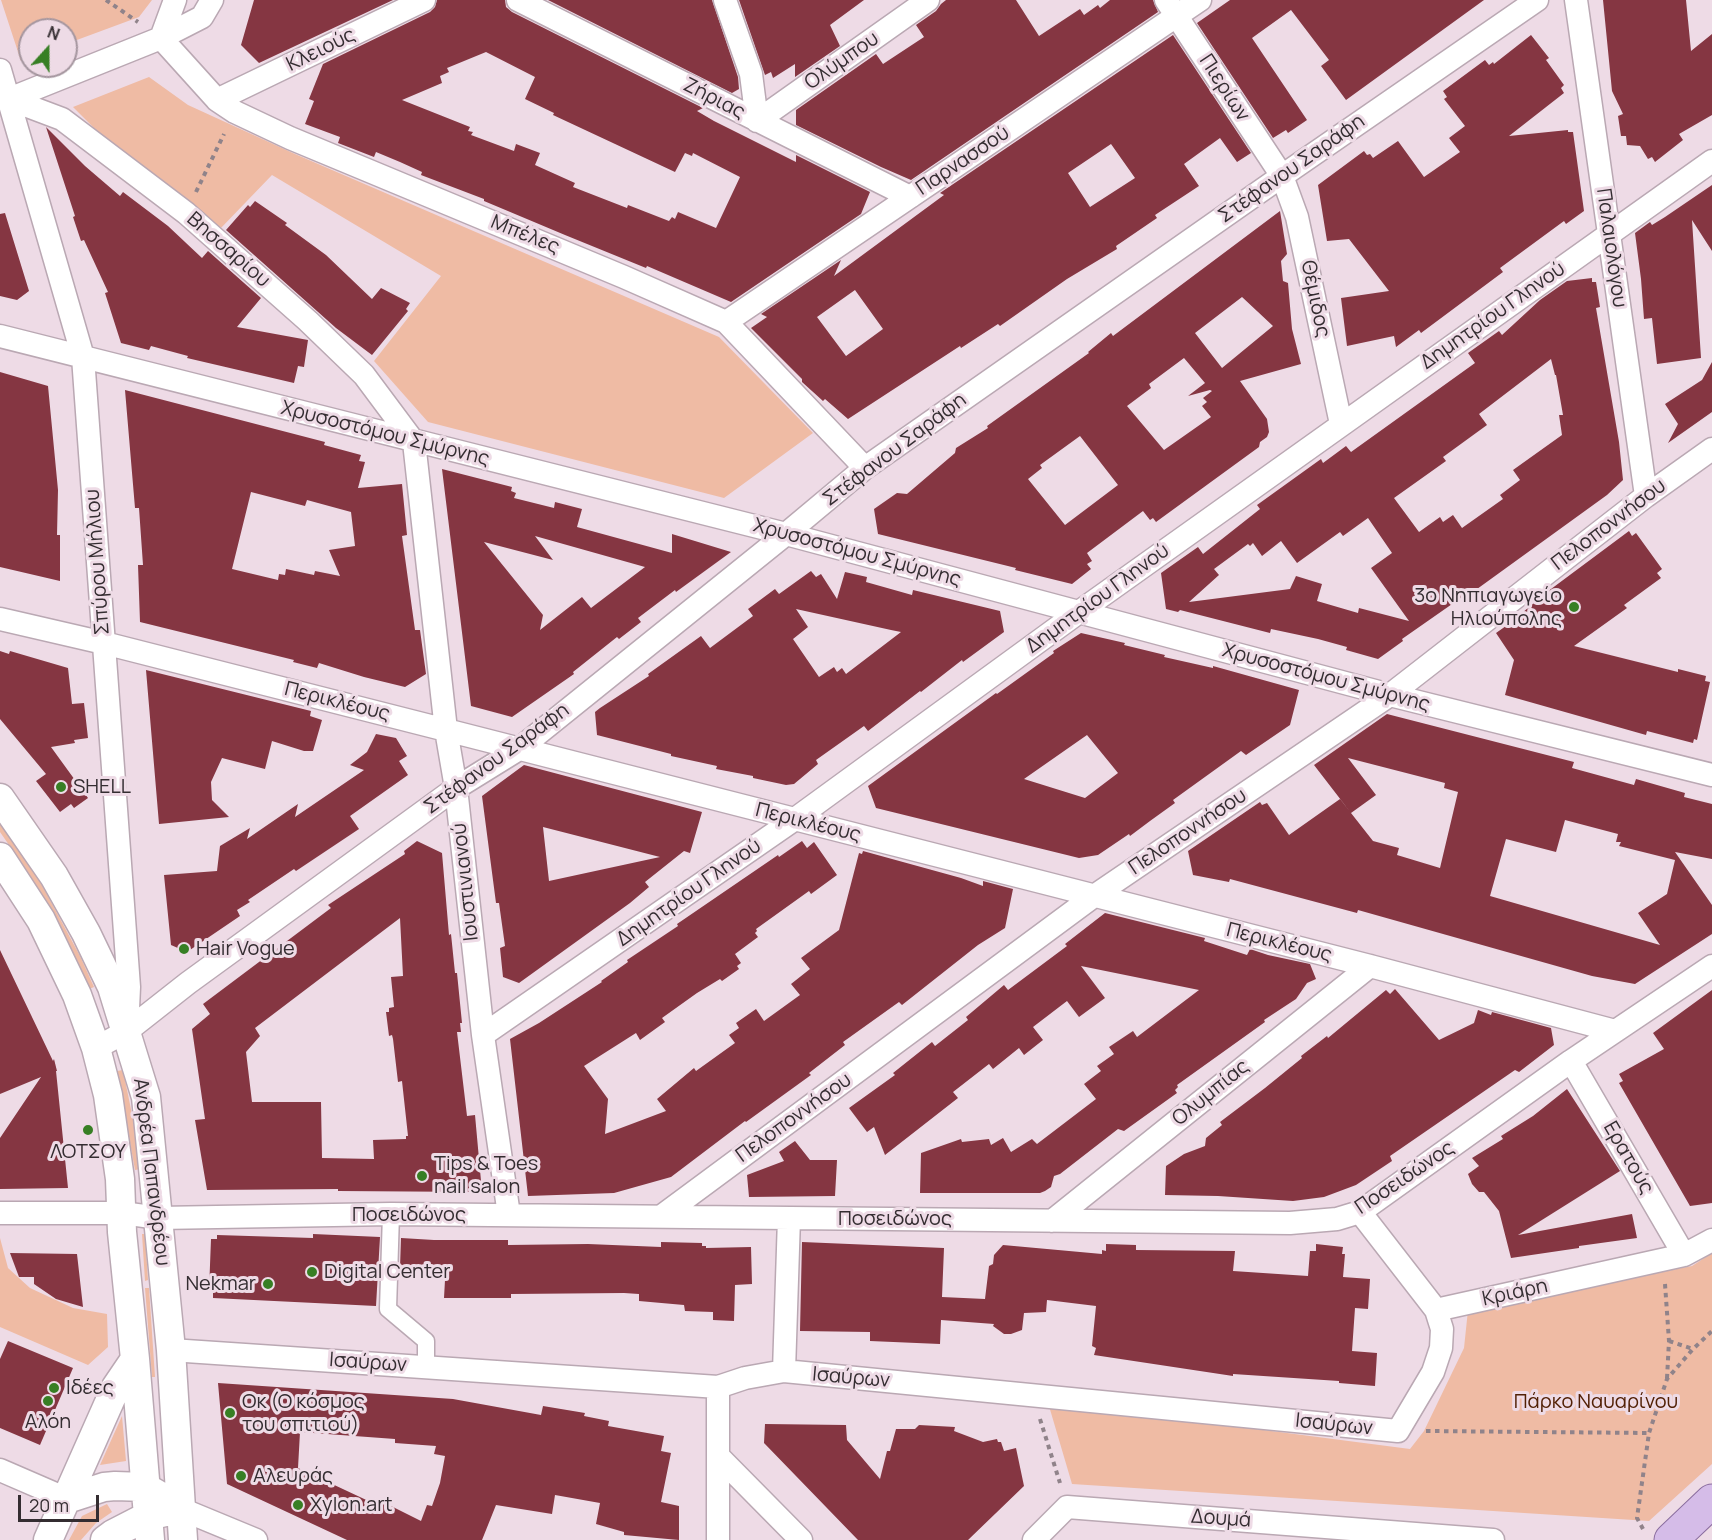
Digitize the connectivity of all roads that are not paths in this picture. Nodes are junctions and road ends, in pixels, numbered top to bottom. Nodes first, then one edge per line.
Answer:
1 (175, 0) edge
2 (212, 0) edge
3 (424, 0) edge
4 (518, 0) edge
5 (725, 0) edge
6 (928, 0) edge
7 (1200, 0) edge
8 (1537, 0) edge
9 (1576, 0) edge
10 (1171, 8) edge
11 (161, 38) junction
12 (0, 70) edge
13 (9, 99) junction
14 (226, 106) junction
15 (757, 121) junction
16 (1712, 162) edge
17 (1282, 176) junction
18 (910, 198) junction
19 (1609, 234) junction
20 (726, 322) junction
21 (0, 336) edge
22 (83, 357) junction
23 (1341, 424) junction
24 (414, 442) junction
25 (1712, 449) edge
26 (865, 468) junction
27 (1646, 496) junction
28 (786, 534) junction
29 (1078, 612) junction
30 (0, 619) edge
31 (104, 643) junction
32 (1390, 695) junction
33 (446, 730) junction
34 (519, 749) junction
35 (1712, 775) edge
36 (456, 788) junction
37 (0, 798) edge
38 (795, 819) junction
39 (0, 857) edge
40 (1094, 896) junction
41 (1370, 966) junction
42 (1712, 966) edge
43 (127, 1031) junction
44 (1615, 1031) junction
45 (483, 1035) junction
46 (96, 1048) junction
47 (1571, 1061) junction
48 (1360, 1212) junction
49 (0, 1213) edge
50 (122, 1213) junction
51 (391, 1214) junction
52 (509, 1215) junction
53 (663, 1215) junction
54 (159, 1218) junction
55 (789, 1218) junction
56 (1052, 1221) junction
57 (1712, 1240) edge
58 (1684, 1256) junction
59 (1436, 1310) junction
60 (171, 1350) junction
61 (135, 1359) junction
62 (426, 1367) junction
63 (783, 1371) junction
64 (718, 1387) junction
65 (718, 1456) junction
66 (0, 1470) edge
67 (145, 1487) junction
68 (67, 1499) junction
69 (1712, 1501) edge
70 (181, 1509) junction
71 (149, 1528) edge
72 (1658, 1536) edge
73 (48, 1540) edge
74 (105, 1540) edge
75 (183, 1540) edge
76 (256, 1540) edge
77 (718, 1540) edge
78 (801, 1540) edge
79 (1034, 1540) edge
80 (1493, 1540) edge

1 - 11 street
2 - 11 street
3 - 14 street, Κλειούς
4 - 15 street, Ζήριας
5 - 15 street
6 - 15 street, Ολύμπου
7 - 10 street, Παρνασσού
8 - 17 street, Στέφανου Σαράφη
9 - 19 street, Παλαιολόγου
10 - 17 street, Πιερίων
10 - 18 street, Παρνασσού
11 - 13 street
11 - 14 street, Μπέλες
12 - 13 street, Σπύρου Μήλιου
13 - 22 street, Σπύρου Μήλιου
13 - 24 street, Βησσαρίου
14 - 20 street, Μπέλες
15 - 18 street, Ζήριας
16 - 19 street, Δημητρίου Γληνού
17 - 23 street, Θέμιδος
17 - 26 street, Στέφανου Σαράφη
18 - 20 street, Παρνασσού
19 - 23 street, Δημητρίου Γληνού
19 - 27 street, Παλαιολόγου
20 - 26 street, Μπέλες
21 - 22 street, Χρυσοστόμου Σμύρνης
22 - 24 street, Χρυσοστόμου Σμύρνης
22 - 31 street, Σπύρου Μήλιου
23 - 29 street, Δημητρίου Γληνού
24 - 28 street, Χρυσοστόμου Σμύρνης
24 - 33 street, Ιουστινιανού
25 - 27 street, Πελοποννήσου
26 - 28 street, Στέφανου Σαράφη
27 - 32 street, Πελοποννήσου
28 - 29 street, Χρυσοστόμου Σμύρνης
28 - 34 street, Στέφανου Σαράφη
29 - 32 street, Χρυσοστόμου Σμύρνης
29 - 38 street, Δημητρίου Γληνού
30 - 31 street, Περικλέους
31 - 33 street, Περικλέους
31 - 43 street, Σπύρου Μήλιου
32 - 35 street, Χρυσοστόμου Σμύρνης
32 - 40 street, Πελοποννήσου
33 - 34 street, Περικλέους
33 - 36 street, Ιουστινιανού
34 - 36 street, Στέφανου Σαράφη
34 - 38 street, Περικλέους
36 - 43 street, Στέφανου Σαράφη
36 - 45 street, Ιουστινιανού
37 - 43 street, Ανδρέα Παπανδρέου
38 - 40 street, Περικλέους
38 - 45 street, Δημητρίου Γληνού
39 - 46 street, Ανδρέα Παπανδρέου
40 - 41 street, Περικλέους
40 - 53 street, Πελοποννήσου
41 - 44 street, Περικλέους
41 - 56 street, Ολυμπίας
42 - 44 street, Ποσειδώνος
43 - 46 street
43 - 54 street, Ανδρέα Παπανδρέου
44 - 47 street, Ποσειδώνος
45 - 52 street, Ιουστινιανού
46 - 50 street, Ανδρέα Παπανδρέου
47 - 48 street, Ποσειδώνος
47 - 58 street, Ερατούς
48 - 56 street, Ποσειδώνος
48 - 59 street
49 - 50 street, Ποσειδώνος
50 - 54 street, Ποσειδώνος
50 - 61 street, Ανδρέα Παπανδρέου
51 - 52 street, Ποσειδώνος
51 - 54 street, Ποσειδώνος
51 - 62 street
52 - 53 street, Ποσειδώνος
53 - 55 street, Ποσειδώνος
54 - 60 street, Ανδρέα Παπανδρέου
55 - 56 street, Ποσειδώνος
55 - 63 street
57 - 58 street, Κριάρη
58 - 59 street, Κριάρη
59 - 63 street, Ισαύρων
60 - 62 street, Ισαύρων
60 - 70 street, Ανδρέα Παπανδρέου
61 - 67 street, Ανδρέα Παπανδρέου
61 - 68 street
62 - 64 street, Ισαύρων
63 - 64 street, Ισαύρων
64 - 65 street
65 - 77 street
65 - 78 street
66 - 68 street
67 - 68 street
67 - 70 street
67 - 71 street, Ανδρέα Παπανδρέου
68 - 73 street
69 - 72 main road
70 - 71 street
70 - 75 street, Ανδρέα Παπανδρέου
70 - 76 street
71 - 74 street
79 - 80 street, Δουμά

